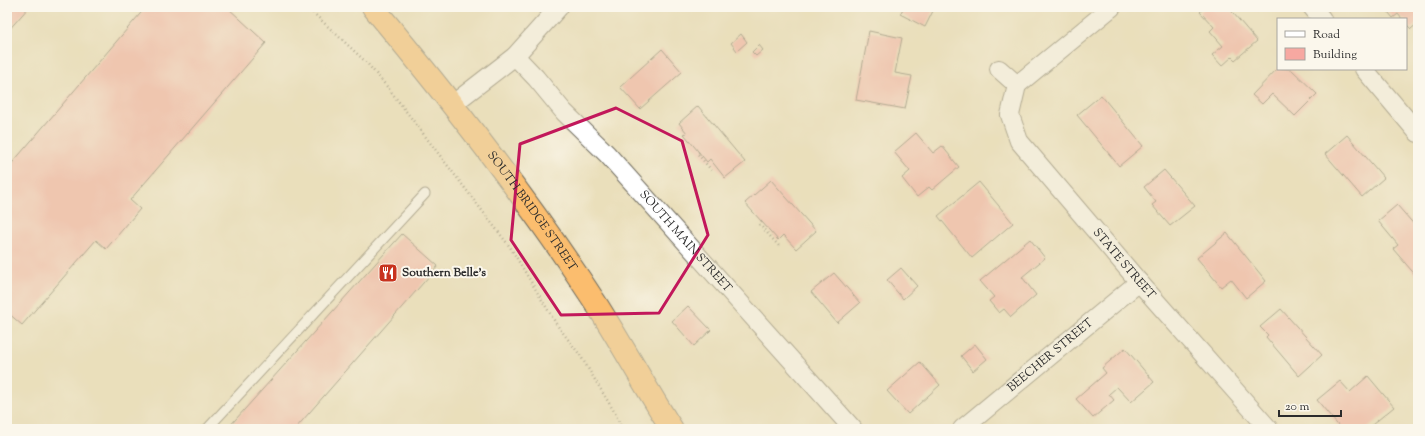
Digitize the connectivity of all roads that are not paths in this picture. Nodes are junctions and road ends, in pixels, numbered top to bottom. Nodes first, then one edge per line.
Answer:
1 (373, 7) edge
2 (559, 7) edge
3 (1112, 7) edge
4 (1312, 7) edge
5 (1321, 18) edge
6 (515, 56) junction
7 (999, 69) dead end
8 (1365, 70) edge
9 (1017, 85) junction
10 (453, 104) junction
11 (1418, 133) edge
12 (425, 194) dead end
13 (1139, 282) junction
14 (207, 429) edge
15 (672, 429) edge
16 (853, 429) edge
17 (962, 429) edge
18 (1269, 429) edge

1 - 10 highway, SOUTH BRIDGE STREET
2 - 6 street
3 - 9 street
4 - 5 street
6 - 10 street
6 - 16 street, SOUTH MAIN STREET
7 - 9 street
8 - 11 street
9 - 13 street, STATE STREET
10 - 15 highway, SOUTH BRIDGE STREET
12 - 14 lane
13 - 17 street, BEECHER STREET
13 - 18 street, STATE STREET

